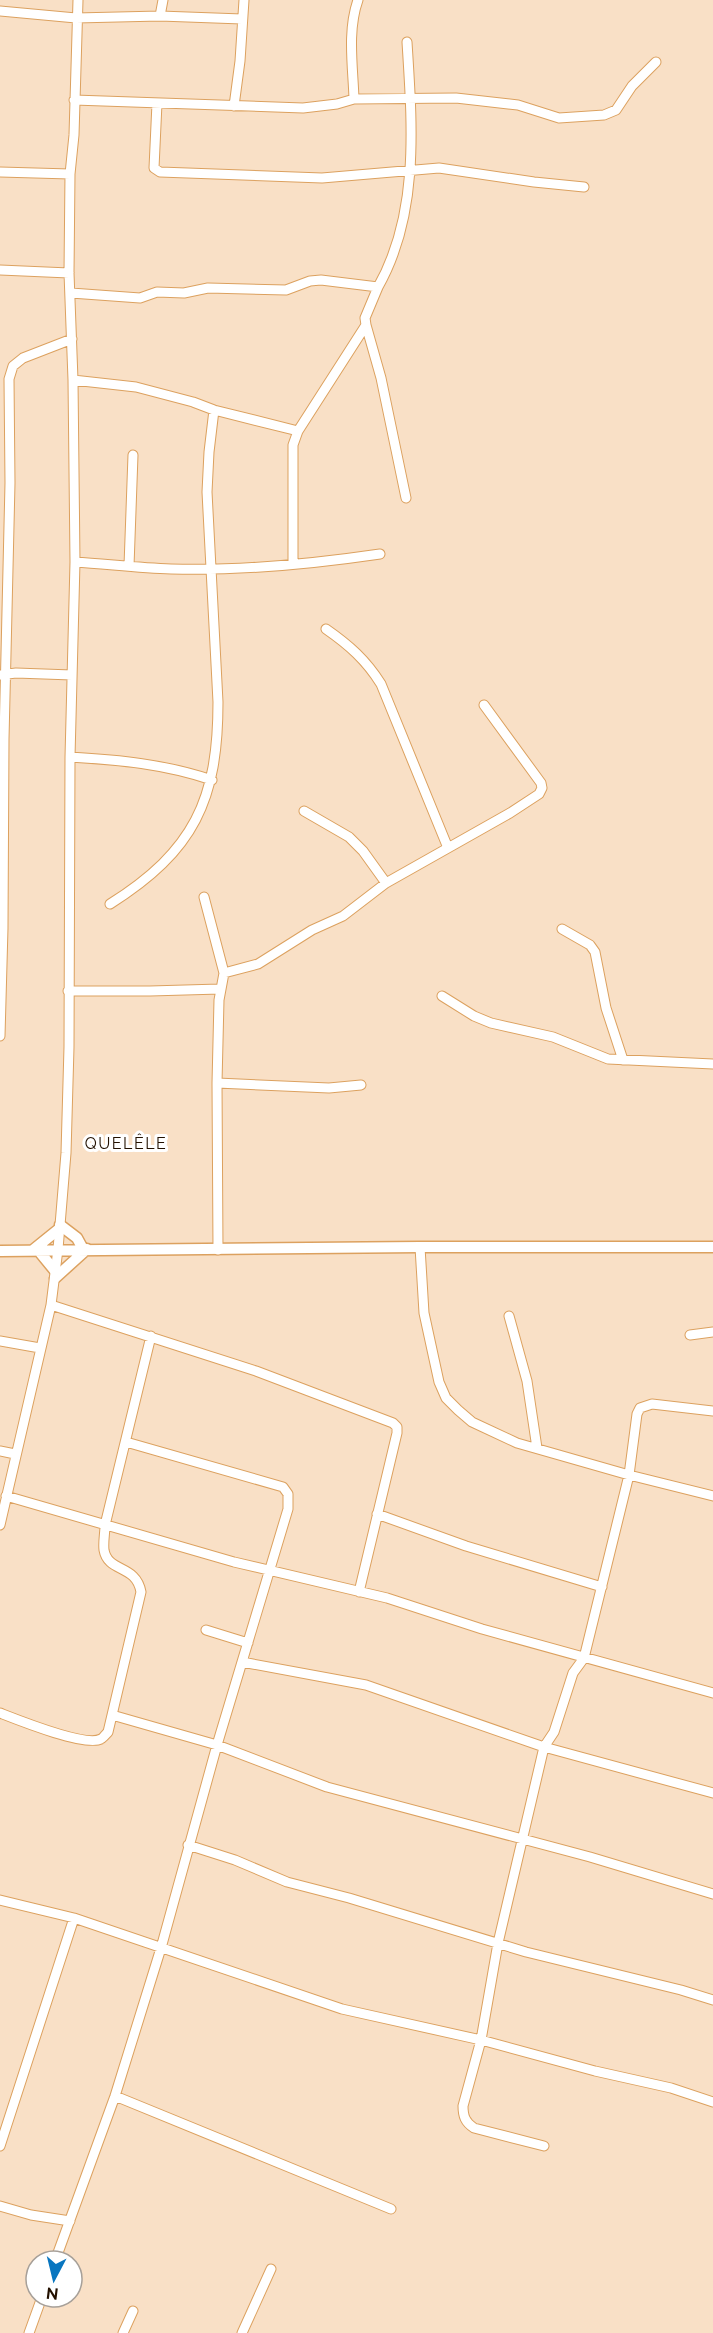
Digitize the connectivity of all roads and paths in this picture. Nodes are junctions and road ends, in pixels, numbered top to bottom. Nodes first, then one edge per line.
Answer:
1 (78, 0) edge
2 (163, 0) edge
3 (244, 0) edge
4 (358, 0) edge
5 (0, 11) edge
6 (160, 16) junction
7 (76, 18) junction
8 (242, 19) junction
9 (407, 42) dead end
10 (656, 62) dead end
11 (410, 97) junction
12 (354, 99) junction
13 (74, 100) junction
14 (157, 103) junction
15 (234, 106) junction
16 (411, 170) junction
17 (0, 172) edge
18 (70, 174) junction
19 (584, 187) dead end
20 (0, 270) edge
21 (69, 273) junction
22 (378, 287) junction
23 (71, 293) junction
24 (366, 325) junction
25 (72, 339) junction
26 (73, 380) junction
27 (214, 410) junction
28 (298, 432) junction
29 (133, 456) dead end
30 (406, 498) dead end
31 (380, 554) dead end
32 (75, 562) junction
33 (293, 564) junction
34 (129, 566) junction
35 (213, 569) junction
36 (326, 628) dead end
37 (3, 675) edge
38 (72, 675) junction
39 (484, 705) dead end
40 (70, 757) junction
41 (212, 780) junction
42 (304, 812) dead end
43 (448, 848) junction
44 (386, 883) junction
45 (204, 897) dead end
46 (1, 902) edge
47 (110, 904) dead end
48 (562, 929) dead end
49 (224, 973) junction
50 (220, 989) junction
51 (68, 991) junction
52 (442, 996) dead end
53 (0, 1036) edge
54 (623, 1060) junction
55 (713, 1064) edge
56 (217, 1083) junction
57 (361, 1085) dead end
58 (60, 1227) junction
59 (420, 1247) junction
60 (713, 1247) edge
61 (58, 1249) junction
62 (85, 1249) junction
63 (35, 1250) junction
64 (218, 1250) junction
65 (0, 1251) edge
66 (56, 1275) junction
67 (51, 1305) junction
68 (509, 1316) dead end
69 (713, 1332) edge
70 (690, 1335) dead end
71 (152, 1336) junction
72 (0, 1341) edge
73 (40, 1348) junction
74 (713, 1411) edge
75 (126, 1442) junction
76 (537, 1448) junction
77 (0, 1450) edge
78 (15, 1454) junction
79 (629, 1475) junction
80 (6, 1496) junction
81 (713, 1496) edge
82 (377, 1514) junction
83 (0, 1525) edge
84 (105, 1525) junction
85 (269, 1570) junction
86 (602, 1587) junction
87 (359, 1592) junction
88 (206, 1630) dead end
89 (248, 1643) junction
90 (584, 1658) junction
91 (242, 1662) junction
92 (713, 1693) edge
93 (0, 1713) edge
94 (112, 1715) junction
95 (217, 1745) junction
96 (544, 1747) junction
97 (713, 1793) edge
98 (521, 1839) junction
99 (188, 1845) junction
100 (713, 1894) edge
101 (0, 1900) edge
102 (75, 1918) junction
103 (498, 1943) junction
104 (161, 1948) junction
105 (713, 2000) edge
106 (481, 2040) junction
107 (115, 2096) junction
108 (713, 2102) edge
109 (0, 2146) edge
110 (544, 2146) dead end
111 (0, 2206) edge
112 (391, 2209) dead end
113 (70, 2221) junction
114 (60, 2249) edge
115 (272, 2269) dead end
116 (38, 2309) edge
117 (133, 2311) dead end
118 (29, 2333) edge
119 (123, 2333) edge
120 (242, 2333) edge

1 - 7 street
2 - 6 street
3 - 8 street
4 - 12 street
5 - 7 street
6 - 7 street
6 - 8 street
7 - 13 street
8 - 15 street
9 - 11 street
10 - 11 street
11 - 12 street
11 - 16 street
12 - 15 street
13 - 14 street
13 - 18 street
14 - 15 street
14 - 16 street
16 - 19 street
16 - 22 street
17 - 18 street
18 - 21 street
20 - 21 street
21 - 23 street
22 - 23 street
22 - 24 street
23 - 25 street
24 - 28 street
24 - 30 street
25 - 26 street
25 - 37 street
26 - 27 street
26 - 32 street
27 - 28 street
27 - 35 street
28 - 33 street
29 - 34 street
31 - 33 street
32 - 34 street
32 - 38 street
33 - 35 street
34 - 35 street
35 - 41 street
36 - 43 street
37 - 38 street
37 - 46 street
38 - 40 street
39 - 43 street
40 - 41 street
40 - 51 street
41 - 47 street
42 - 44 street
43 - 44 street
44 - 49 street
45 - 49 street
46 - 53 street
48 - 54 street
49 - 50 street
50 - 51 street
50 - 56 street
51 - 58 street
52 - 54 street
54 - 55 street
56 - 57 street
56 - 64 street
58 - 61 street
58 - 62 main road
58 - 63 main road
59 - 60 main road
59 - 64 main road
59 - 76 street
61 - 62 main road
61 - 63 main road
61 - 66 street
62 - 64 main road
62 - 66 main road
63 - 65 main road
63 - 66 main road
66 - 67 street
67 - 71 street
67 - 73 street
68 - 76 street
69 - 70 street
71 - 75 street
71 - 82 street
72 - 73 street
73 - 78 street
74 - 79 street
75 - 84 street
75 - 85 street
76 - 79 street
77 - 78 street
78 - 80 street
79 - 81 street
79 - 86 street
80 - 83 street
80 - 84 street
82 - 86 street
82 - 87 street
84 - 85 street
84 - 94 street
85 - 87 street
85 - 89 street
86 - 90 street
87 - 90 street
88 - 89 street
89 - 91 street
90 - 92 street
90 - 96 street
91 - 95 street
91 - 96 street
93 - 94 street
94 - 95 street
95 - 98 street
95 - 99 street
96 - 97 street
96 - 98 street
98 - 100 street
98 - 103 street
99 - 103 street
99 - 104 street
101 - 102 street
102 - 104 street
102 - 109 street
103 - 105 street
103 - 106 street
104 - 106 street
104 - 107 street
106 - 108 street
106 - 110 street
107 - 112 street
107 - 113 street
111 - 113 street
113 - 114 street
115 - 120 street
116 - 118 street
117 - 119 street

